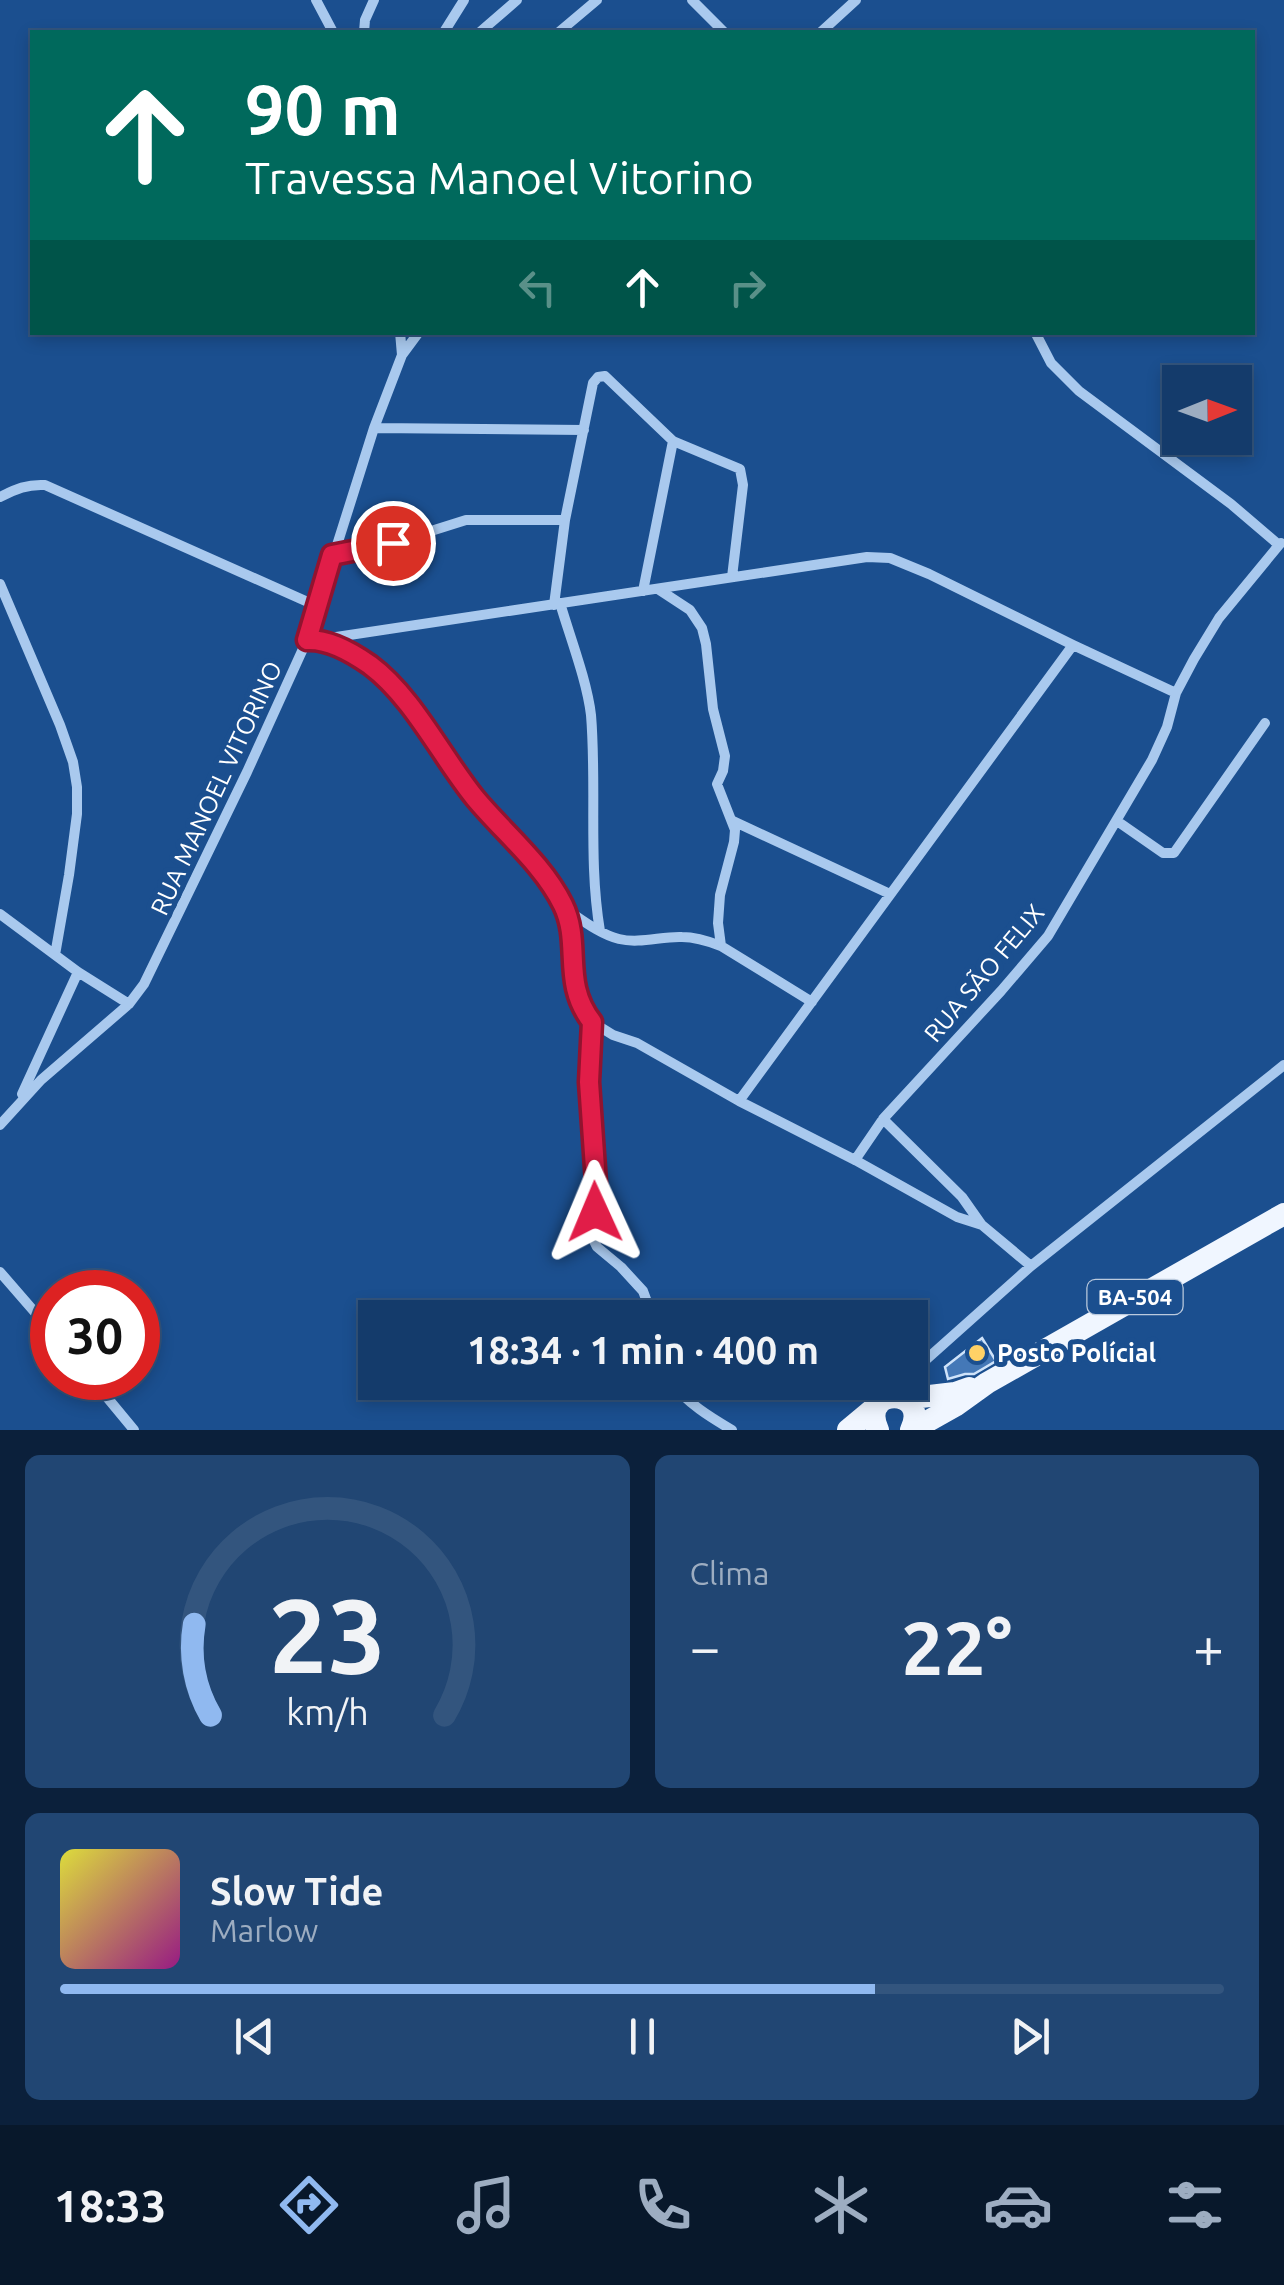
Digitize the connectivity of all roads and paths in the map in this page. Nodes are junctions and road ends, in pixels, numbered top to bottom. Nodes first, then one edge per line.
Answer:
1 (316, 0) edge
2 (374, 0) edge
3 (464, 0) edge
4 (517, 0) edge
5 (597, 0) edge
6 (856, 0) edge
7 (700, 3) edge
8 (332, 30) edge
9 (364, 30) edge
10 (445, 30) edge
11 (482, 30) edge
12 (561, 30) edge
13 (717, 30) edge
14 (823, 30) edge
15 (400, 335) edge
16 (417, 335) edge
17 (1036, 335) edge
18 (402, 355) junction
19 (374, 428) junction
20 (584, 430) junction
21 (673, 441) junction
22 (0, 498) edge
23 (564, 520) junction
24 (1281, 543) edge
25 (332, 555) junction
26 (732, 578) junction
27 (0, 584) edge
28 (658, 589) junction
29 (644, 591) junction
30 (557, 604) junction
31 (319, 607) junction
32 (320, 639) junction
33 (307, 640) junction
34 (1074, 646) junction
35 (1176, 693) junction
36 (1265, 723) dead end
37 (733, 821) junction
38 (1117, 821) junction
39 (890, 894) junction
40 (564, 908) junction
41 (0, 914) edge
42 (600, 931) junction
43 (720, 946) junction
44 (56, 956) junction
45 (78, 972) junction
46 (812, 1002) junction
47 (129, 1004) junction
48 (592, 1022) junction
49 (1284, 1065) edge
50 (739, 1101) junction
51 (18, 1103) junction
52 (883, 1118) junction
53 (0, 1124) edge
54 (856, 1160) junction
55 (1284, 1214) edge
56 (982, 1225) junction
57 (1031, 1266) junction
58 (0, 1272) edge
59 (646, 1300) edge
60 (30, 1307) edge
61 (928, 1358) edge
62 (987, 1382) junction
63 (928, 1394) edge
64 (109, 1400) edge
65 (688, 1400) edge
66 (890, 1400) edge
67 (892, 1400) edge
68 (902, 1400) edge
69 (134, 1430) edge
70 (732, 1430) edge
71 (848, 1430) edge
72 (878, 1430) edge
73 (912, 1430) edge

1 - 8 street
2 - 9 street
3 - 10 street
4 - 11 street
5 - 12 street
6 - 14 street
7 - 13 street
15 - 18 street
16 - 18 street, RUA MANOEL VITORINO
17 - 24 street
18 - 19 street, RUA MANOEL VITORINO
19 - 20 street
19 - 25 street, RUA MANOEL VITORINO
20 - 21 street
20 - 23 street
21 - 26 street
21 - 29 street
22 - 31 street
23 - 25 street
23 - 30 street
24 - 35 street, RUA SÃO FELIX
25 - 31 street, RUA MANOEL VITORINO
26 - 28 street
26 - 34 street
27 - 44 street
28 - 29 street
28 - 37 street
29 - 30 street
30 - 32 street
30 - 42 street
31 - 33 street, RUA MANOEL VITORINO
32 - 33 street
32 - 40 street
33 - 47 street, RUA MANOEL VITORINO
34 - 35 street
34 - 39 street
35 - 38 street, RUA SÃO FELIX
36 - 38 street
37 - 39 street
37 - 43 street
38 - 52 street, RUA SÃO FELIX
39 - 46 street
40 - 42 street
40 - 48 street
41 - 44 street
42 - 43 street
43 - 46 street
44 - 45 street
45 - 47 street
45 - 51 street, RUA MANOEL VITORINO
46 - 50 street
47 - 51 street, RUA MANOEL VITORINO
48 - 50 street
48 - 59 street
49 - 57 street
50 - 54 street
51 - 53 street, RUA MANOEL VITORINO
52 - 54 street, RUA SÃO FELIX
52 - 56 street
54 - 56 street
55 - 62 main road, BA-504
56 - 57 street
57 - 61 street
58 - 60 street
62 - 63 main road, BA-504
62 - 73 main road, BA-504
64 - 69 street
65 - 70 street
66 - 71 main road
67 - 72 main road
68 - 73 main road, BA-504

